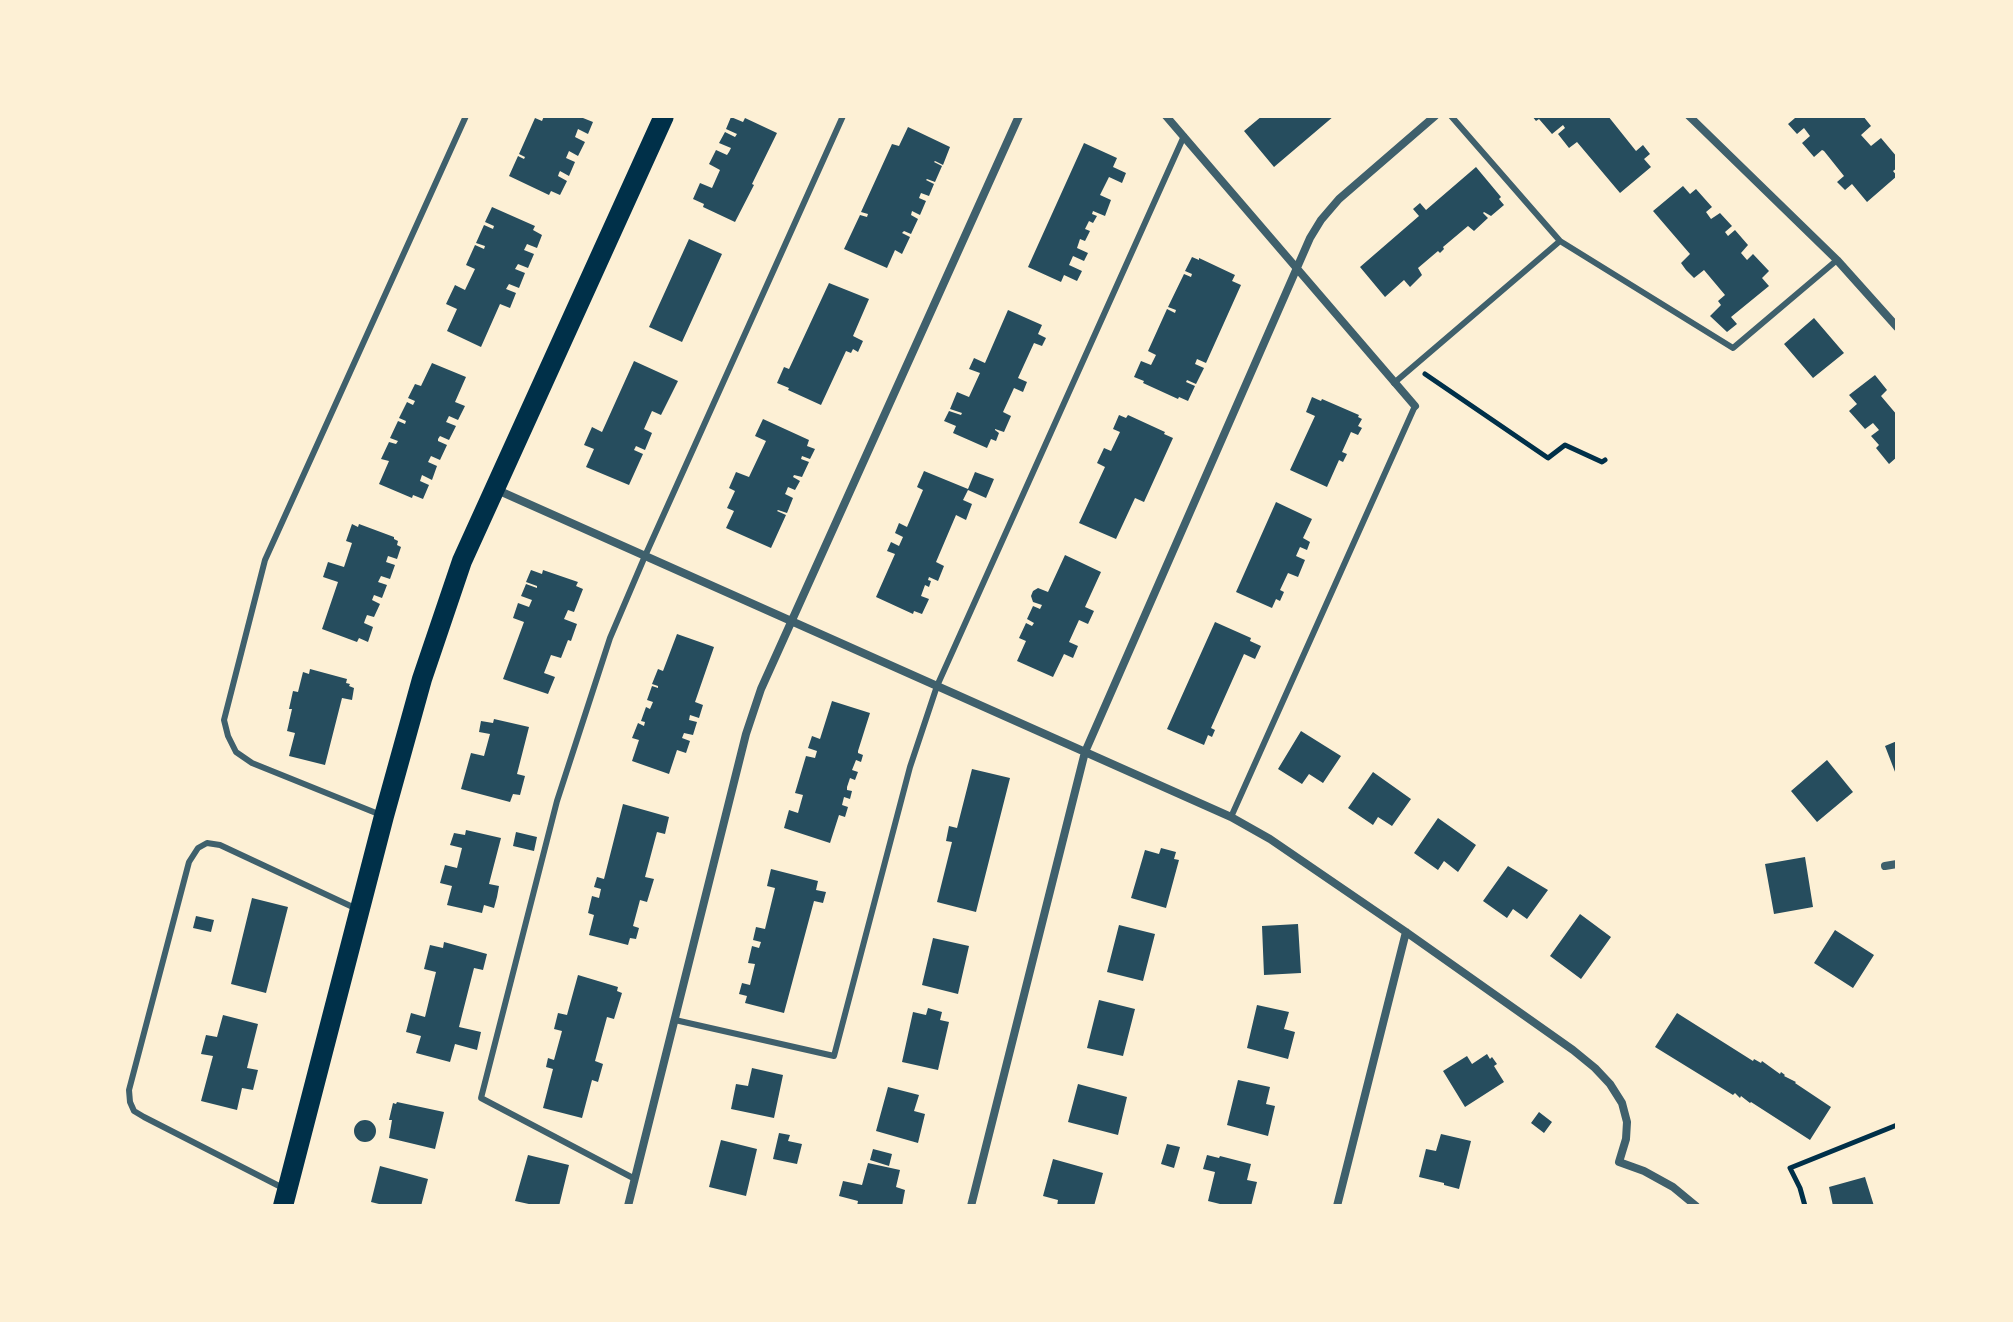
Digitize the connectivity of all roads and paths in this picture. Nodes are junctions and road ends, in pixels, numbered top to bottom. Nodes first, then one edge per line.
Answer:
1 (466, 116) edge
2 (664, 116) edge
3 (843, 116) edge
4 (1019, 116) edge
5 (1166, 116) edge
6 (1435, 116) edge
7 (1451, 116) edge
8 (1689, 116) edge
9 (1184, 136) junction
10 (1560, 241) junction
11 (1837, 260) junction
12 (1298, 269) junction
13 (1897, 327) edge
14 (1414, 367) junction
15 (1394, 383) junction
16 (1415, 406) joint
17 (1605, 460) dead end
18 (495, 489) junction
19 (645, 556) junction
20 (792, 621) junction
21 (937, 686) junction
22 (1085, 752) junction
23 (384, 816) junction
24 (1231, 817) junction
25 (1897, 864) edge
26 (1885, 866) dead end
27 (361, 910) junction
28 (1406, 932) junction
29 (675, 1020) junction
30 (1897, 1125) edge
31 (635, 1179) junction
32 (286, 1198) edge
33 (628, 1206) edge
34 (971, 1206) edge
35 (1337, 1206) edge
36 (1696, 1206) edge
37 (1805, 1206) edge

1 - 23 lane
2 - 18 main road
3 - 19 lane
4 - 20 street
5 - 9 street
6 - 12 street
7 - 10 lane
8 - 11 street
9 - 12 street
9 - 21 lane
10 - 11 lane
10 - 14 lane
11 - 13 street
12 - 15 street
12 - 22 street
14 - 15 lane
14 - 17 path
15 - 16 street
16 - 24 lane
18 - 19 street
18 - 23 main road
19 - 20 street
19 - 31 lane
20 - 21 street
20 - 29 street
21 - 22 street
21 - 29 lane
22 - 24 street
22 - 34 street
23 - 27 main road
24 - 28 street
25 - 26 street
27 - 32 main road
27 - 32 lane
28 - 35 street
28 - 36 street
29 - 31 street
30 - 37 path
31 - 33 street

